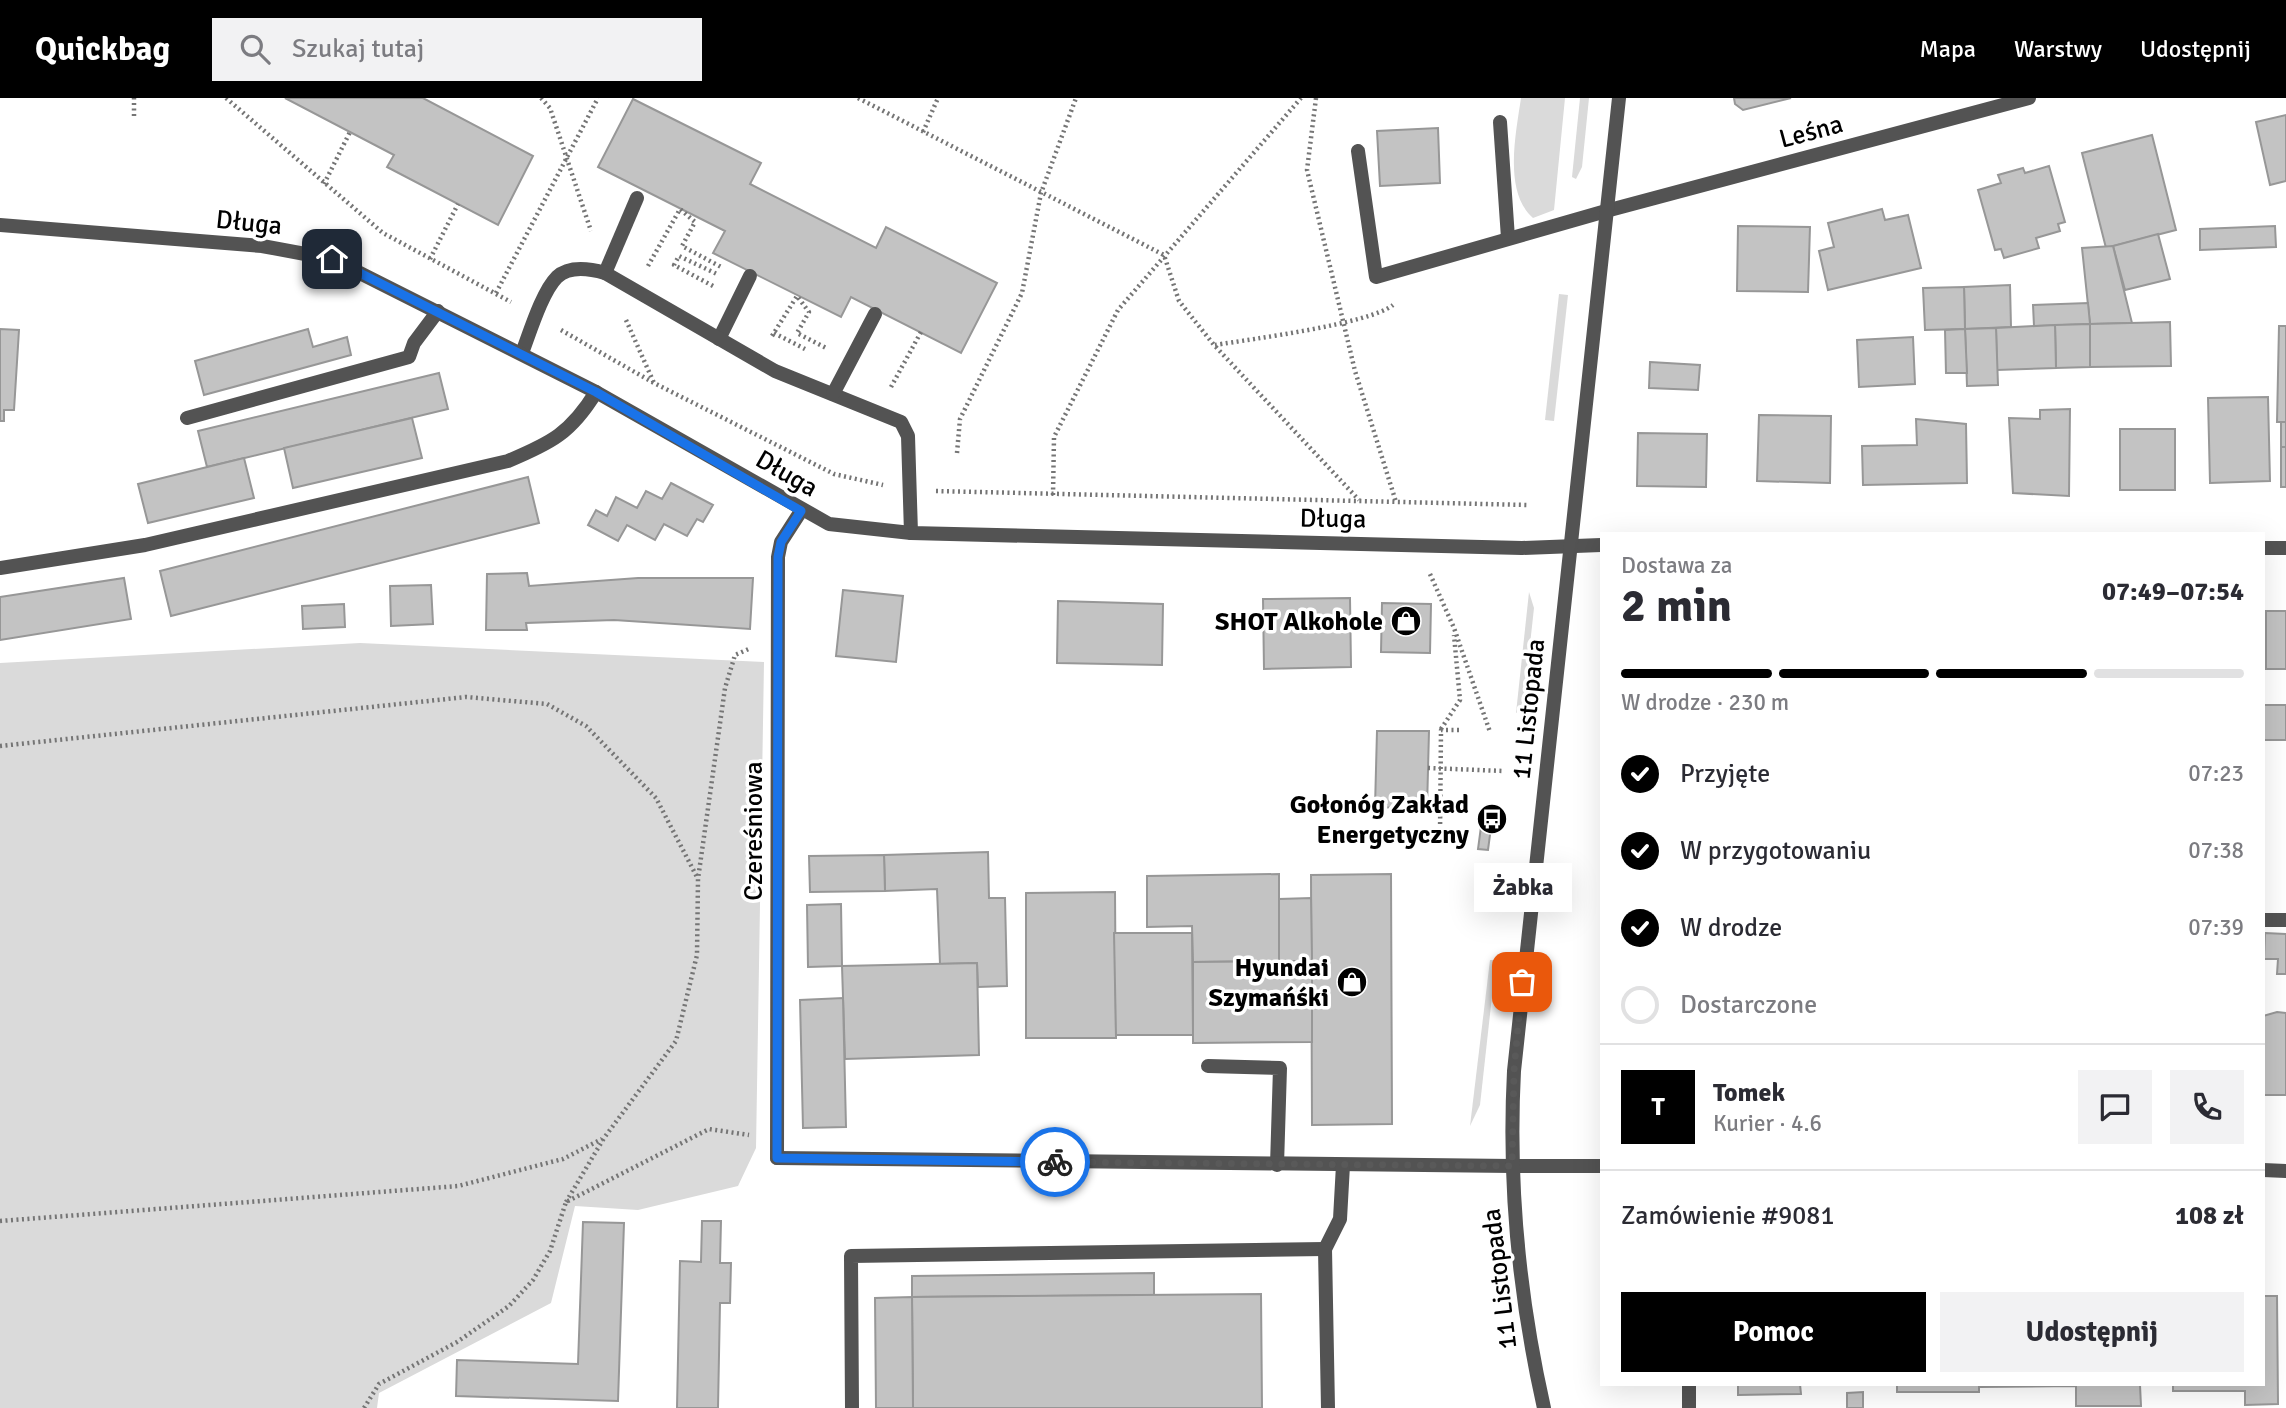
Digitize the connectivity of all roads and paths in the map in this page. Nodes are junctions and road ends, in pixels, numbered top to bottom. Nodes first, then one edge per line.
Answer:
1 (134, 98) edge
2 (226, 98) edge
3 (598, 98) edge
4 (858, 98) edge
5 (938, 98) edge
6 (1076, 98) edge
7 (1301, 98) edge
8 (1315, 98) edge
9 (1619, 98) edge
10 (2029, 98) edge
11 (134, 116) dead end
12 (1500, 122) dead end
13 (350, 131) dead end
14 (923, 132) junction
15 (1358, 151) dead end
16 (324, 184) junction
17 (1041, 193) junction
18 (637, 198) dead end
19 (458, 204) dead end
20 (1606, 211) junction
21 (0, 225) edge
22 (1508, 238) junction
23 (662, 240) dead end
24 (1164, 255) junction
25 (430, 259) junction
26 (649, 264) dead end
27 (1418, 265) junction
28 (661, 270) dead end
29 (605, 273) junction
30 (750, 276) dead end
31 (496, 293) junction
32 (708, 295) dead end
33 (438, 311) junction
34 (875, 314) dead end
35 (536, 316) junction
36 (1341, 322) junction
37 (778, 325) dead end
38 (921, 332) dead end
39 (774, 333) dead end
40 (719, 339) junction
41 (1214, 345) junction
42 (828, 349) dead end
43 (810, 352) dead end
44 (522, 353) junction
45 (907, 358) dead end
46 (596, 392) junction
47 (833, 394) junction
48 (187, 418) dead end
49 (957, 453) dead end
50 (908, 491) junction
51 (1053, 495) junction
52 (1359, 501) junction
53 (1396, 502) junction
54 (1527, 505) dead end
55 (801, 511) junction
56 (911, 533) junction
57 (1417, 544) junction
58 (1600, 545) edge
59 (1569, 546) junction
60 (2265, 548) edge
61 (2286, 548) edge
62 (0, 568) edge
63 (1454, 628) junction
64 (778, 636) junction
65 (1441, 730) junction
66 (1462, 730) dead end
67 (1490, 732) dead end
68 (0, 746) edge
69 (1428, 768) dead end
70 (1441, 769) junction
71 (1504, 771) dead end
72 (1440, 835) dead end
73 (698, 879) junction
74 (2265, 920) edge
75 (2286, 920) edge
76 (1208, 1066) dead end
77 (604, 1138) junction
78 (777, 1139) junction
79 (1277, 1165) junction
80 (1343, 1165) junction
81 (1512, 1166) junction
82 (1600, 1166) edge
83 (2265, 1170) edge
84 (2286, 1171) edge
85 (566, 1202) junction
86 (0, 1221) edge
87 (1325, 1249) junction
88 (1689, 1386) edge
89 (365, 1408) edge
90 (852, 1408) edge
91 (1328, 1408) edge
92 (1544, 1408) edge
93 (1689, 1408) edge

1 - 11 path
2 - 16 path
3 - 31 path
4 - 14 path
5 - 14 path
6 - 17 path
7 - 24 path
8 - 36 path
9 - 20 street, 11 Listopada
10 - 20 street, Leśna
12 - 22 street
13 - 16 path
14 - 17 path
15 - 27 street, Leśna
16 - 25 path
17 - 24 path
17 - 49 path
18 - 29 street
19 - 25 path
20 - 22 street, Leśna
20 - 59 street, 11 Listopada
21 - 33 street, Długa
22 - 27 street, Leśna
23 - 32 path
24 - 41 path
24 - 51 path
25 - 31 path
26 - 28 path
27 - 36 path
29 - 35 street
29 - 40 street
30 - 40 street
31 - 35 path
33 - 44 street, Długa
33 - 48 street
34 - 47 street
35 - 44 street
35 - 50 path
36 - 41 path
36 - 53 path
37 - 42 path
38 - 45 path
39 - 43 path
40 - 47 street
41 - 52 path
44 - 46 street, Długa
46 - 55 street, Długa
46 - 62 street
47 - 50 street
50 - 51 path
50 - 56 street
51 - 52 path
52 - 53 path
53 - 54 path
55 - 56 street, Długa
55 - 64 street, Czereśniowa
56 - 57 street, Długa
57 - 59 street, Długa
57 - 63 path
58 - 59 street, Długa
59 - 81 street, 11 Listopada
60 - 61 street
63 - 65 path
63 - 67 path
64 - 73 path
64 - 78 street, Czereśniowa
65 - 66 path
65 - 70 path
68 - 73 path
69 - 70 path
70 - 71 path
70 - 72 path
73 - 77 path
74 - 75 street
76 - 79 street
77 - 85 path
77 - 86 path
78 - 79 street, Czereśniowa
78 - 85 path
79 - 80 street
80 - 81 street
80 - 87 street
81 - 82 street
81 - 92 street, 11 Listopada
83 - 84 street
85 - 89 path
87 - 90 street
87 - 91 street
88 - 93 street

